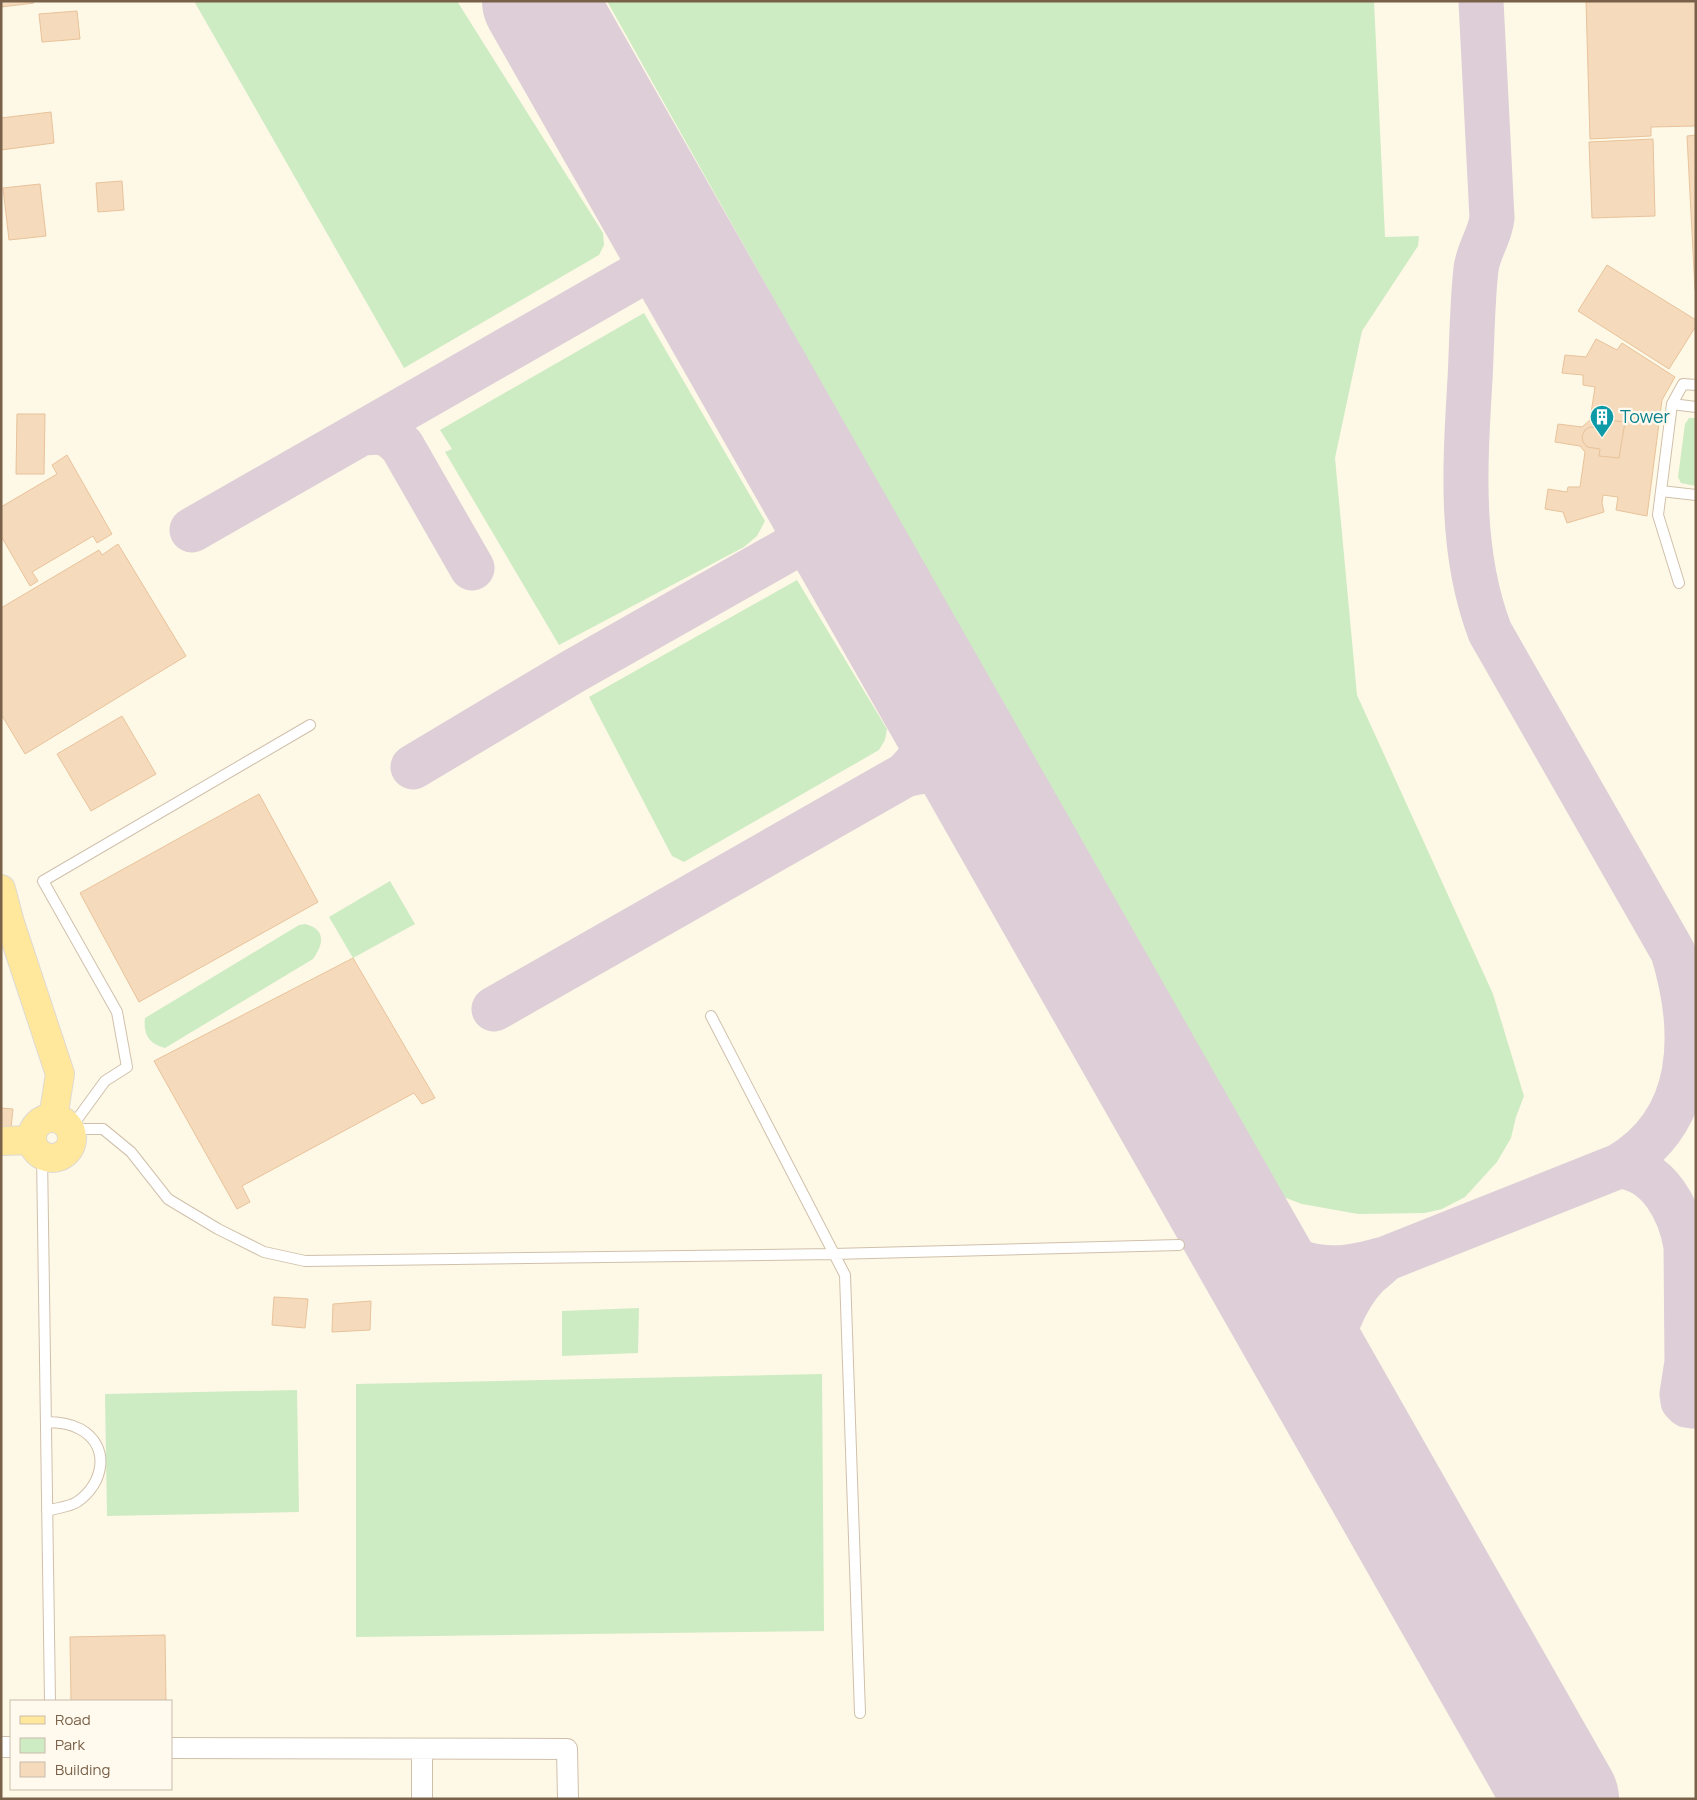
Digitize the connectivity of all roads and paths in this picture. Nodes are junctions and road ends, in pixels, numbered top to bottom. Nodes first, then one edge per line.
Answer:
1 (1696, 384) edge
2 (1672, 404) junction
3 (1696, 407) edge
4 (1661, 491) junction
5 (1696, 495) edge
6 (1679, 583) dead end
7 (310, 725) dead end
8 (1, 889) edge
9 (711, 1016) dead end
10 (61, 1123) junction
11 (1, 1141) edge
12 (37, 1148) junction
13 (1179, 1245) dead end
14 (833, 1254) junction
15 (46, 1422) junction
16 (47, 1511) junction
17 (50, 1700) edge
18 (860, 1713) dead end
19 (172, 1748) edge
20 (422, 1749) junction
21 (422, 1799) edge
22 (568, 1799) edge

1 - 2 lane
2 - 3 lane
2 - 4 lane
4 - 5 lane
4 - 6 lane
7 - 10 lane
8 - 10 main road
9 - 14 lane
10 - 12 main road
10 - 12 main road
10 - 14 lane
11 - 12 main road
12 - 15 lane
13 - 14 lane
14 - 18 lane
15 - 16 lane
15 - 16 lane
16 - 17 lane
19 - 20 street
20 - 21 street
20 - 22 street

